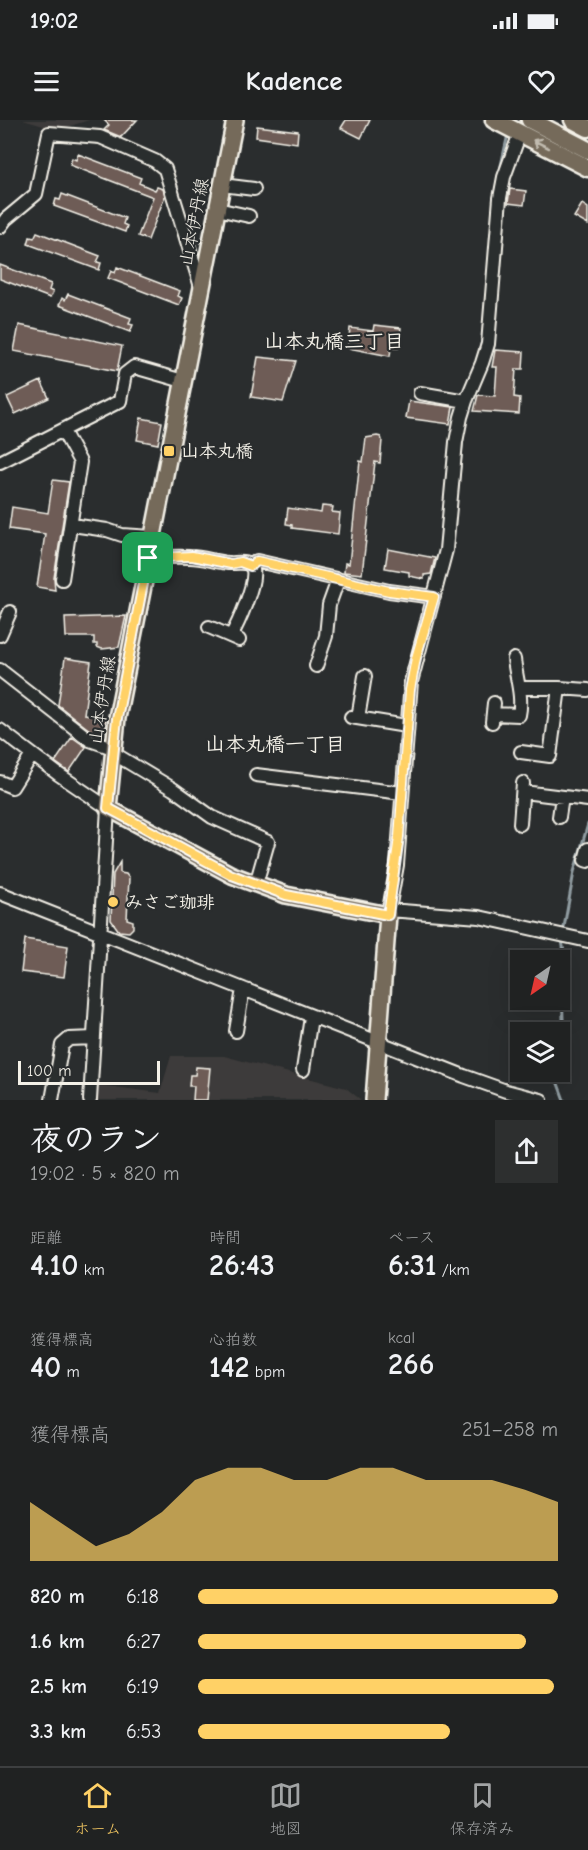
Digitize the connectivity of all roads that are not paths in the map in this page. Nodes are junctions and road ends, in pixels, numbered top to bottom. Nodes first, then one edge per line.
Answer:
1 (235, 120) edge
2 (494, 120) edge
3 (573, 120) edge
4 (525, 127) edge
5 (588, 128) edge
6 (588, 150) edge
7 (588, 168) edge
8 (222, 185) junction
9 (254, 189) dead end
10 (217, 209) junction
11 (249, 216) dead end
12 (0, 227) edge
13 (201, 288) junction
14 (183, 381) junction
15 (420, 393) dead end
16 (466, 401) junction
17 (63, 431) junction
18 (0, 462) edge
19 (72, 525) junction
20 (152, 537) junction
21 (148, 558) junction
22 (251, 566) junction
23 (62, 579) dead end
24 (338, 580) junction
25 (434, 597) junction
26 (10, 612) dead end
27 (209, 627) dead end
28 (0, 635) edge
29 (514, 659) dead end
30 (316, 666) dead end
31 (0, 670) edge
32 (367, 681) dead end
33 (520, 688) junction
34 (559, 688) junction
35 (588, 690) edge
36 (493, 713) dead end
37 (406, 726) junction
38 (0, 730) edge
39 (113, 751) junction
40 (520, 752) dead end
41 (32, 754) junction
42 (256, 775) dead end
43 (0, 782) edge
44 (402, 793) junction
45 (562, 797) junction
46 (588, 800) edge
47 (108, 808) junction
48 (559, 817) dead end
49 (520, 824) dead end
50 (588, 849) edge
51 (588, 861) edge
52 (256, 884) junction
53 (0, 893) edge
54 (389, 912) junction
55 (101, 933) junction
56 (588, 941) edge
57 (243, 989) junction
58 (311, 1017) junction
59 (236, 1031) dead end
60 (94, 1038) junction
61 (379, 1044) junction
62 (303, 1070) dead end
63 (52, 1100) edge
64 (90, 1100) edge
65 (374, 1100) edge
66 (540, 1100) edge

1 - 8 main road, 山本伊丹線
2 - 4 highway
3 - 5 highway
4 - 6 highway
7 -> 4 highway
4 - 16 street
8 - 9 street
8 - 10 main road, 山本伊丹線
10 - 11 street
10 - 13 main road, 山本伊丹線
12 - 13 street
13 - 14 main road, 山本伊丹線
14 - 17 street
14 - 20 main road, 山本伊丹線
15 - 16 street
16 - 25 street
17 - 18 street
17 - 19 street
19 - 20 street
19 - 23 street
20 - 21 main road, 山本伊丹線
21 - 22 street
21 - 39 main road, 山本伊丹線
22 - 24 street
22 - 27 street
24 - 25 street
24 - 30 street
25 - 37 street
26 - 28 street
29 - 33 street
31 - 39 street
32 - 37 street
33 - 34 street
33 - 36 street
34 - 35 street
34 - 40 street
37 - 44 street
38 - 41 street
39 - 47 main road, 山本伊丹線
39 - 52 street
41 - 43 street
41 - 47 street
42 - 44 street
44 - 54 street
45 - 46 street
45 - 48 street
45 - 49 street
47 - 52 main road
47 - 55 street
50 - 51 street
52 - 54 main road
53 - 55 street
54 - 56 street
54 - 61 main road
55 - 57 street
55 - 60 street
57 - 58 street
57 - 59 street
58 - 61 street
58 - 62 street
60 - 63 street
60 - 64 street
61 - 65 main road
61 - 66 street

